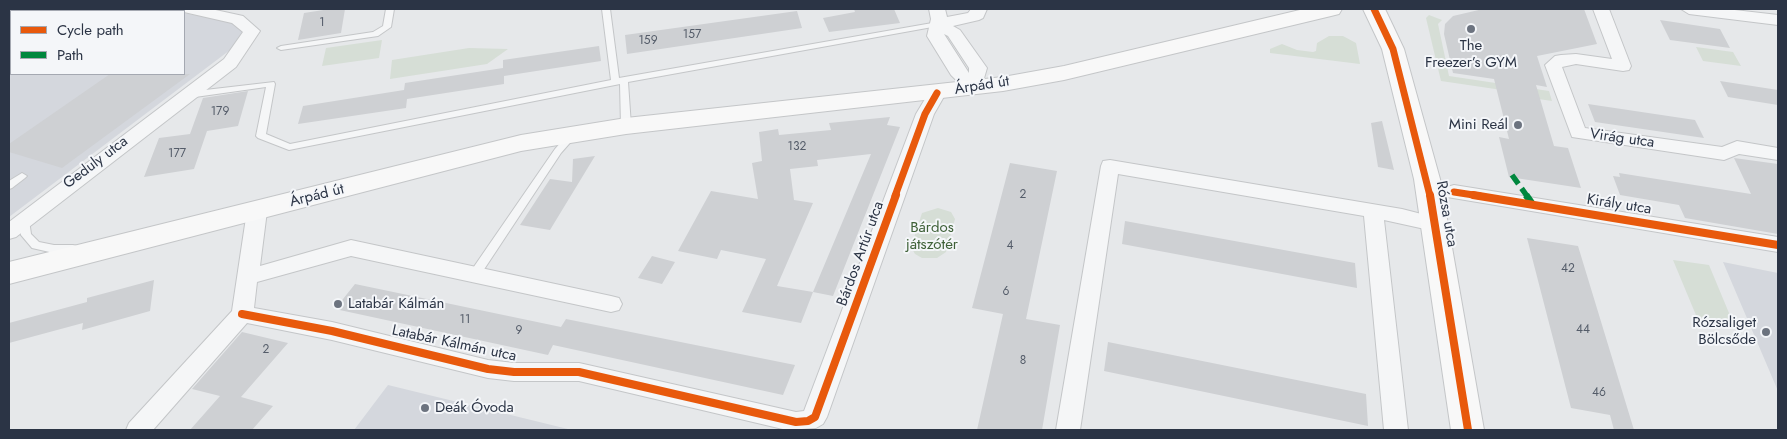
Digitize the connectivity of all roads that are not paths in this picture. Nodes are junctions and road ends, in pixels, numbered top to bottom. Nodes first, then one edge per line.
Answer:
1 (190, 9) edge
2 (390, 9) edge
3 (606, 9) edge
4 (979, 9) edge
5 (1331, 9) edge
6 (1374, 9) edge
7 (1601, 9) edge
8 (1689, 9) edge
9 (940, 19) edge
10 (1778, 20) edge
11 (281, 48) dead end
12 (619, 81) junction
13 (974, 88) junction
14 (937, 93) junction
15 (185, 96) junction
16 (626, 126) junction
17 (573, 134) junction
18 (1778, 154) edge
19 (22, 176) dead end
20 (9, 186) edge
21 (1454, 192) dead end
22 (257, 211) junction
23 (1373, 211) junction
24 (1434, 224) junction
25 (16, 226) edge
26 (1778, 245) edge
27 (107, 249) junction
28 (9, 273) edge
29 (475, 274) junction
30 (247, 277) junction
31 (611, 304) dead end
32 (242, 314) junction
33 (808, 422) joint
34 (138, 430) edge
35 (1068, 430) edge
36 (1396, 430) edge
37 (1468, 430) edge

1 - 15 street, Geduly utca
2 - 11 lane
3 - 12 lane
4 - 9 street
5 - 13 main road, Árpád út
6 - 24 main road, Rózsa utca
7 - 18 street, Virág utca
8 - 10 street
9 - 12 lane
9 - 13 street
12 - 15 lane
12 - 16 lane
13 - 14 main road, Árpád út
14 - 16 main road, Árpád út
14 - 33 street, Bárdos Artúr utca
15 - 25 street, Geduly utca
16 - 17 main road, Árpád út
17 - 22 main road, Árpád út
17 - 29 lane
19 - 20 lane
21 - 26 street, Király utca
22 - 27 main road, Árpád út
22 - 30 street
23 - 24 street, Rózsa utca
23 - 35 street, Rózsa utca
23 - 36 street
24 - 37 main road, Rózsa utca
25 - 27 lane
27 - 28 main road, Árpád út
29 - 30 street
29 - 31 street
30 - 32 street
32 - 33 street, Latabár Kálmán utca
32 - 34 street

